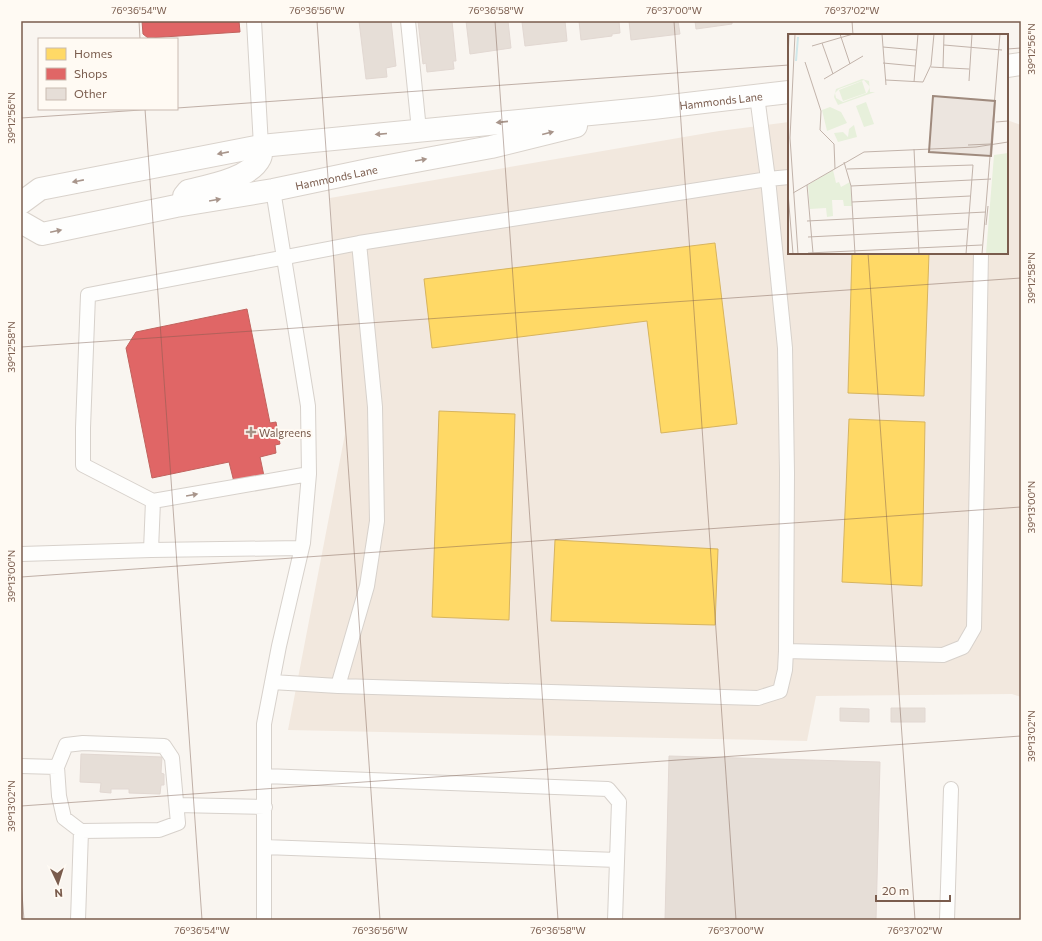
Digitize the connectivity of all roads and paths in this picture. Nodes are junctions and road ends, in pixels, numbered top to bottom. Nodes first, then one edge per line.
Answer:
1 (254, 21) edge
2 (408, 21) edge
3 (1021, 64) edge
4 (1008, 66) edge
5 (788, 92) edge
6 (757, 96) junction
7 (652, 108) junction
8 (419, 130) junction
9 (261, 146) junction
10 (788, 177) edge
11 (768, 179) junction
12 (273, 190) junction
13 (21, 203) edge
14 (176, 206) junction
15 (21, 222) edge
16 (359, 243) junction
17 (981, 254) edge
18 (284, 256) junction
19 (309, 474) junction
20 (153, 502) junction
21 (301, 548) junction
22 (151, 550) junction
23 (21, 554) edge
24 (786, 651) junction
25 (272, 682) junction
26 (338, 686) junction
27 (21, 766) edge
28 (57, 767) junction
29 (264, 776) junction
30 (951, 789) dead end
31 (177, 805) junction
32 (265, 808) junction
33 (81, 831) junction
34 (264, 847) junction
35 (617, 860) junction
36 (78, 920) edge
37 (264, 920) edge
38 (615, 920) edge
39 (947, 920) edge

1 - 9 lane
2 - 8 lane
3 - 4 street
5 - 6 street, Hammonds Lane
6 - 7 street, Hammonds Lane
6 - 11 lane
7 -> 8 street, Hammonds Lane
12 -> 7 street, Hammonds Lane
8 -> 9 street, Hammonds Lane
8 - 12 street
9 -> 13 street, Hammonds Lane
9 - 14 street
10 - 11 lane
11 - 16 lane
11 - 24 lane
14 -> 12 street, Hammonds Lane
12 - 18 lane
15 -> 14 street, Hammonds Lane
16 - 18 lane
16 - 26 lane
17 - 24 lane
18 - 19 lane
18 - 20 lane
20 -> 19 lane
19 - 21 lane
20 - 22 lane
21 - 22 lane
21 - 25 lane
22 - 23 lane
24 - 26 lane
25 - 26 lane
25 - 29 lane
27 - 28 lane
28 - 31 lane
28 - 33 lane
29 - 32 lane
29 - 35 lane
30 - 39 lane
31 - 32 lane
31 - 33 lane
32 - 34 lane
33 - 36 lane
34 - 35 lane
34 - 37 lane
35 - 38 lane

